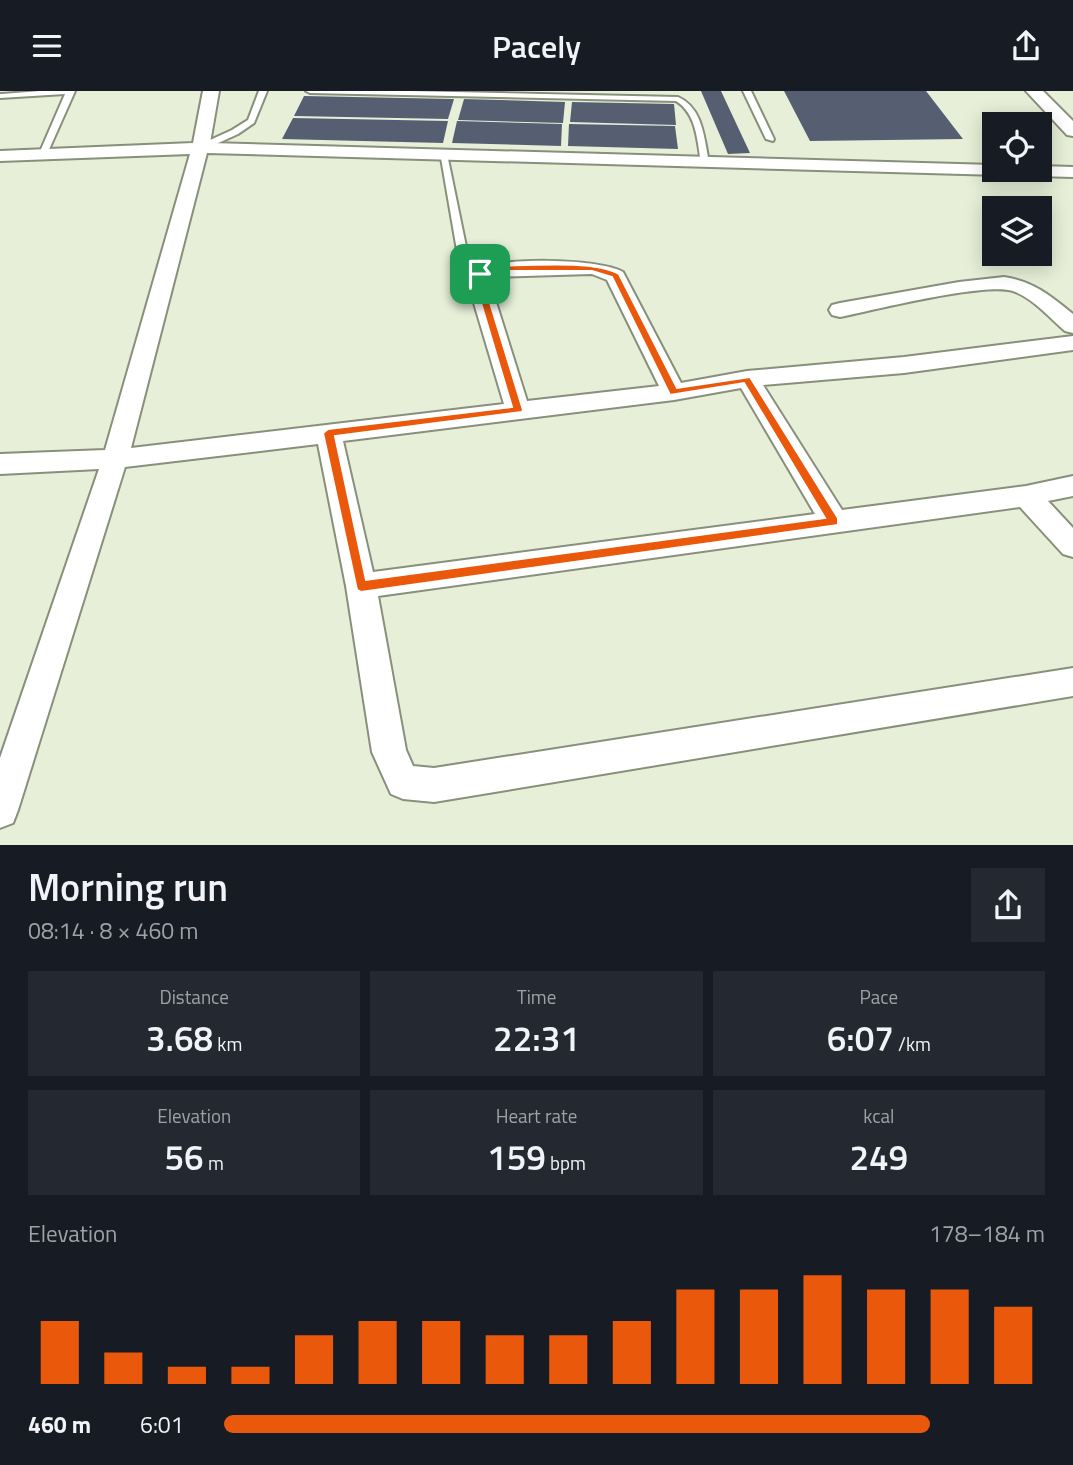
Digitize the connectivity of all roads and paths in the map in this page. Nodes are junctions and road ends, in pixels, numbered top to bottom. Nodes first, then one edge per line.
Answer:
1 (70, 91) edge
2 (211, 91) edge
3 (263, 91) edge
4 (310, 91) edge
5 (747, 91) edge
6 (1034, 91) edge
7 (2, 96) dead end
8 (1073, 110) edge
9 (1053, 111) junction
10 (1073, 131) edge
11 (770, 139) dead end
12 (200, 148) junction
13 (43, 154) junction
14 (443, 154) junction
15 (0, 156) edge
16 (705, 162) junction
17 (982, 170) edge
18 (1052, 171) edge
19 (1071, 172) edge
20 (480, 274) junction
21 (840, 310) dead end
22 (1073, 326) edge
23 (1073, 343) edge
24 (747, 379) junction
25 (674, 392) junction
26 (518, 410) junction
27 (328, 433) junction
28 (115, 459) junction
29 (0, 464) edge
30 (1073, 486) edge
31 (1026, 495) junction
32 (834, 521) junction
33 (1073, 546) edge
34 (361, 586) junction
35 (1073, 682) edge
36 (0, 810) edge

1 - 7 lane
1 - 13 lane
2 - 12 street
3 - 12 lane
4 - 16 lane
5 - 11 lane
6 - 9 street
8 - 9 street
9 - 10 street
12 - 13 street
12 - 14 street
12 - 28 street
13 - 15 street
14 - 16 street
14 - 20 lane
16 - 17 street
18 - 19 street
20 - 25 street
20 - 26 street
21 - 22 street
23 - 24 street
24 - 25 street
24 - 32 street
25 - 26 street
26 - 27 street
27 - 28 street
27 - 34 street
28 - 29 street
28 - 36 street
30 - 31 street
31 - 32 street
31 - 33 street
32 - 34 street
34 - 35 street

